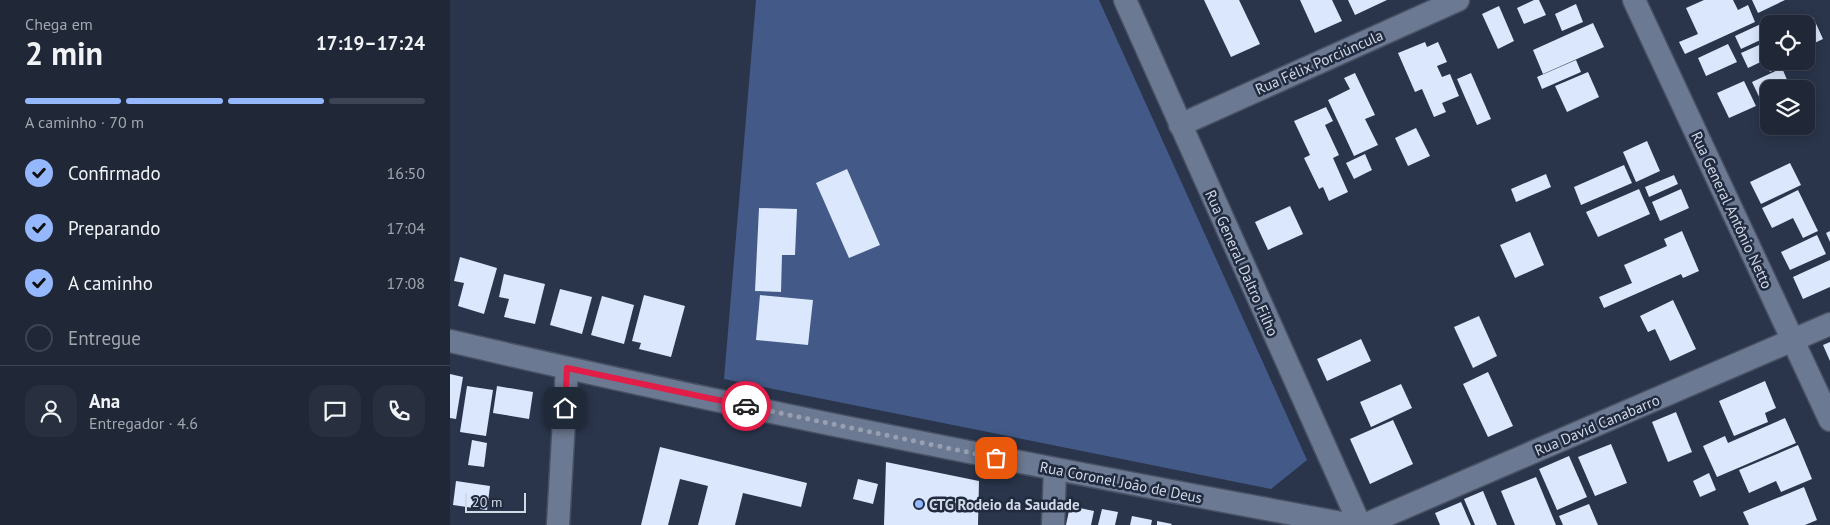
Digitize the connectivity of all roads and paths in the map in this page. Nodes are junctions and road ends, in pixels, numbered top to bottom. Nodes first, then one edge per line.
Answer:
1 (1126, 0) edge
2 (1458, 0) edge
3 (1634, 0) edge
4 (1180, 125) junction
5 (1830, 324) edge
6 (1794, 340) junction
7 (450, 341) edge
8 (567, 368) junction
9 (1830, 420) edge
10 (1054, 470) junction
11 (558, 525) edge
12 (1053, 525) edge
13 (1352, 525) edge
14 (1360, 525) edge
15 (1364, 525) edge

1 - 4 street, Rua General Daltro Filho
2 - 4 street, Rua Félix Porciúncula
3 - 6 street, Rua General Antônio Netto
4 - 14 street, Rua General Daltro Filho
5 - 6 street, Rua David Canabarro
6 - 9 street, Rua General Antônio Netto
6 - 15 street, Rua David Canabarro
7 - 8 street, Rua Coronel João de Deus
8 - 10 street, Rua Coronel João de Deus
8 - 11 street
10 - 12 street
10 - 13 street, Rua Coronel João de Deus

